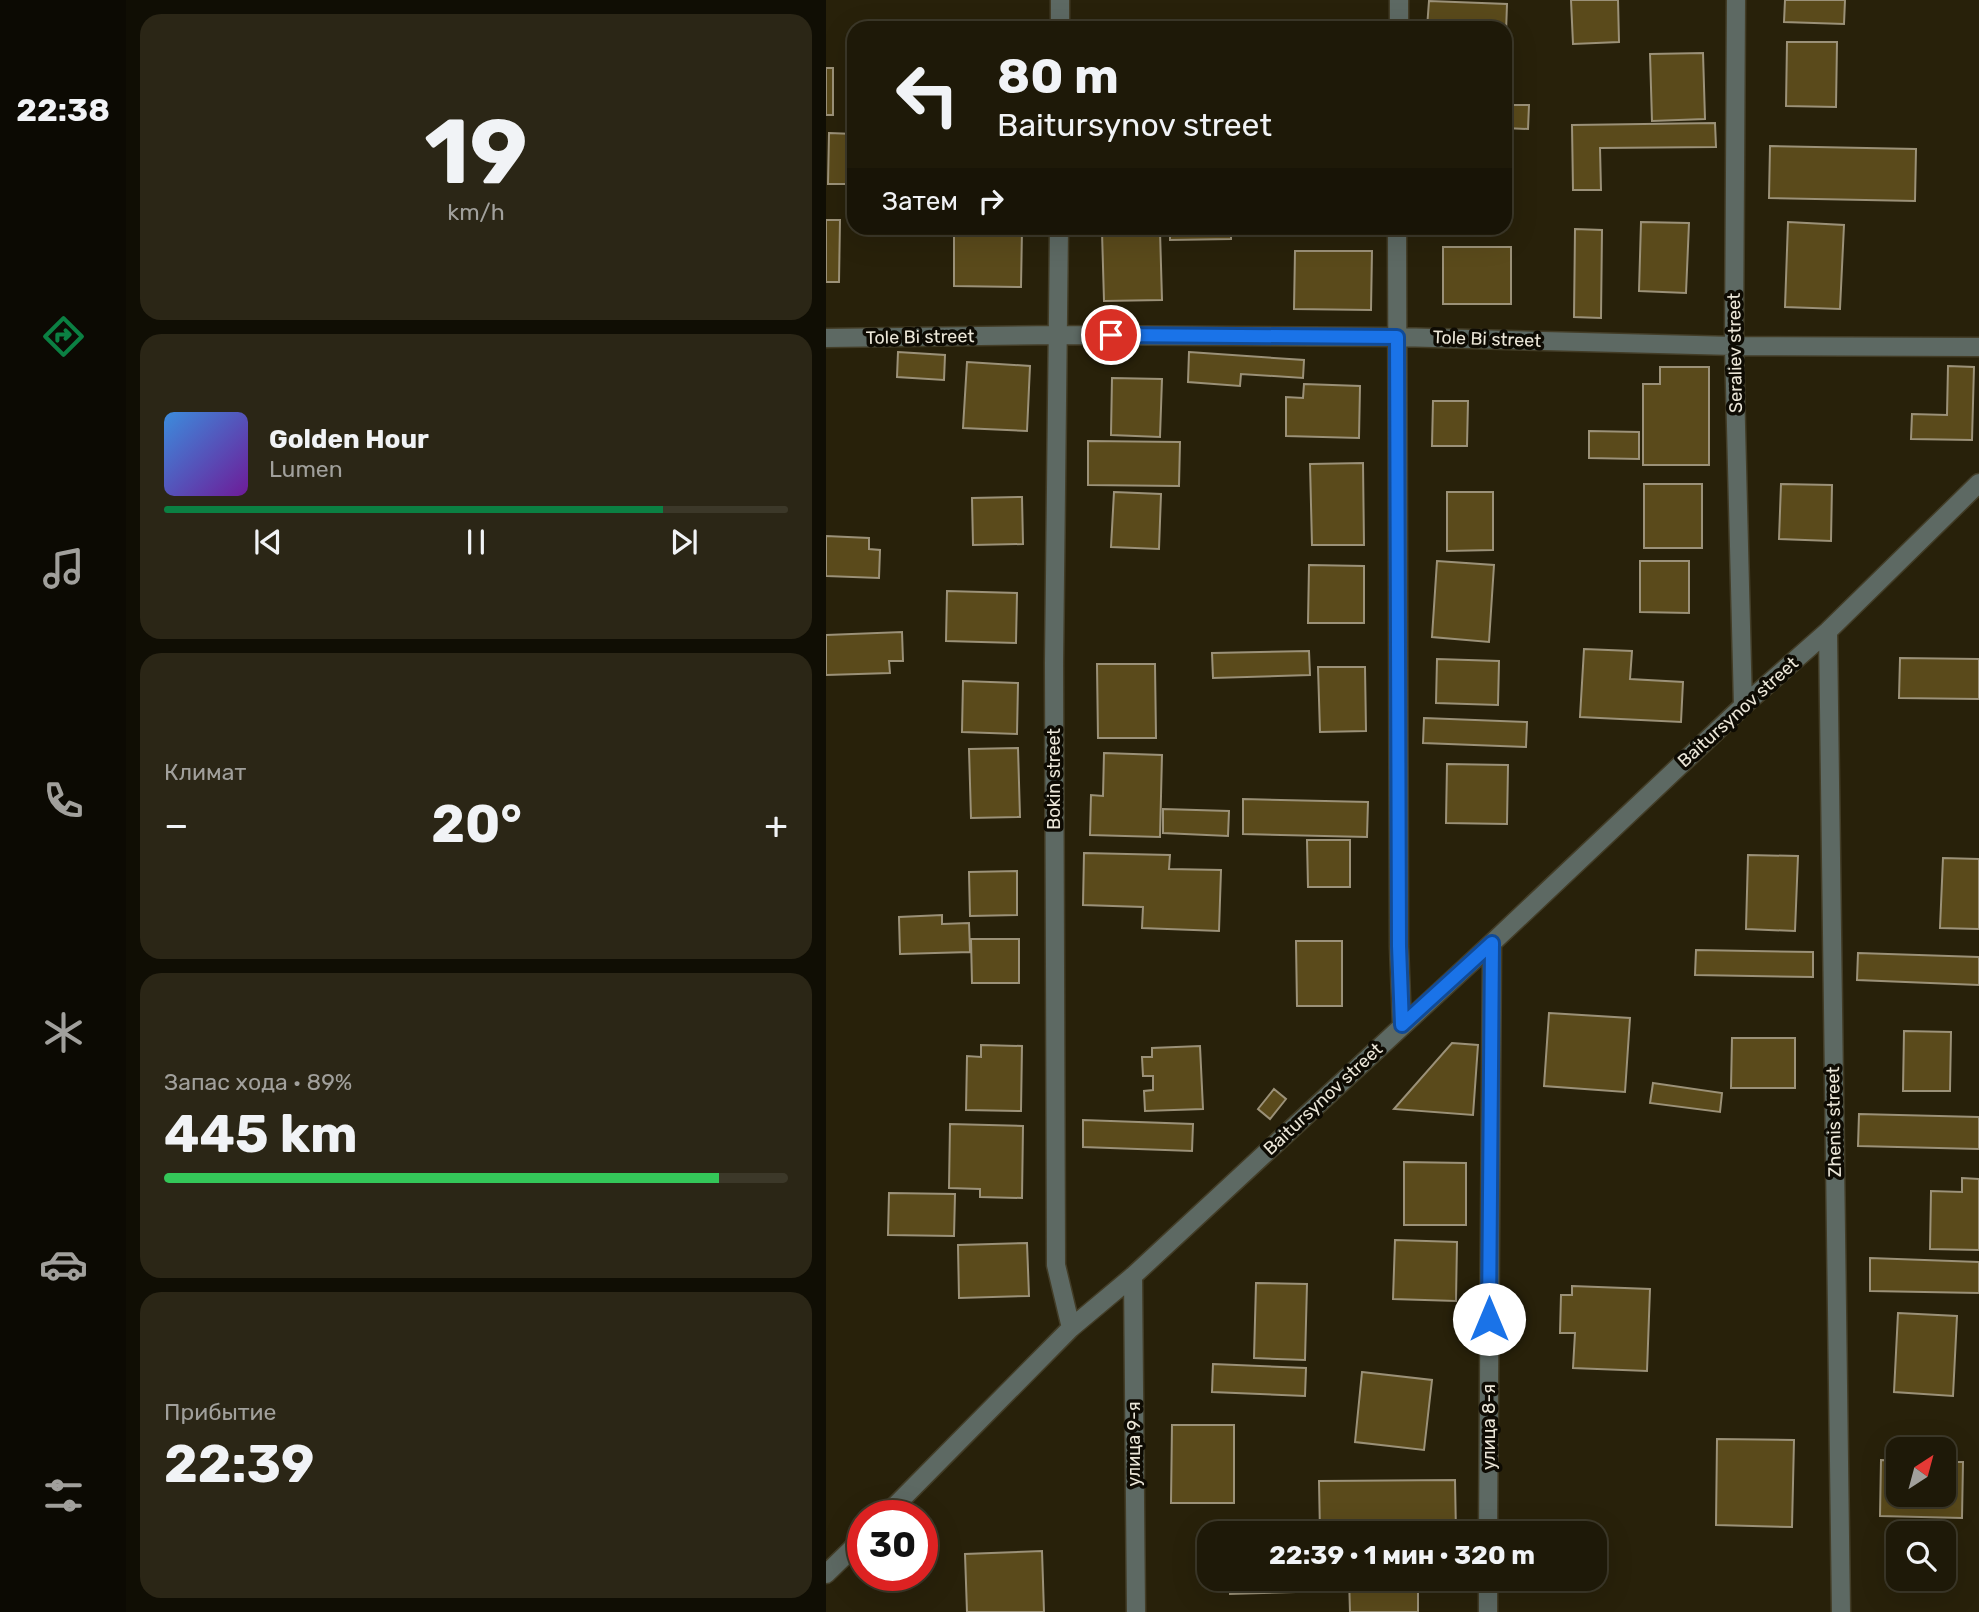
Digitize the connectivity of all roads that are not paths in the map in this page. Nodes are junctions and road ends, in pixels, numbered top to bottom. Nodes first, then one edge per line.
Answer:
1 (1060, 0) edge
2 (1399, 0) edge
3 (1736, 0) edge
4 (1060, 21) edge
5 (1399, 21) edge
6 (1059, 235) edge
7 (1397, 235) edge
8 (1059, 335) junction
9 (1397, 337) junction
10 (826, 338) edge
11 (1734, 346) junction
12 (1979, 347) edge
13 (1979, 483) edge
14 (1828, 631) junction
15 (1743, 706) junction
16 (1492, 943) junction
17 (1402, 1025) junction
18 (1133, 1276) junction
19 (1071, 1328) junction
20 (901, 1500) edge
21 (1488, 1521) edge
22 (847, 1554) edge
23 (826, 1574) edge
24 (1488, 1591) edge
25 (1136, 1612) edge
26 (1488, 1612) edge
27 (1841, 1612) edge

1 - 4 street
2 - 5 street
3 - 11 street, Seraliev street
6 - 8 street, Bokin street
7 - 9 street
8 - 9 street, Tole Bi street
8 - 10 street, Tole Bi street
8 - 19 street, Bokin street
9 - 11 street, Tole Bi street
9 - 17 street
11 - 12 street, Tole Bi street
11 - 15 street, Seraliev street
13 - 14 street, Baitursynov street
14 - 15 street, Baitursynov street
14 - 27 street, Zhenis street
15 - 16 street, Baitursynov street
16 - 17 street, Baitursynov street
16 - 21 street, улица 8-я
17 - 18 street, Baitursynov street
18 - 19 street, Baitursynov street
18 - 25 street, улица 9-я
19 - 20 street, Baitursynov street
22 - 23 street
24 - 26 street

